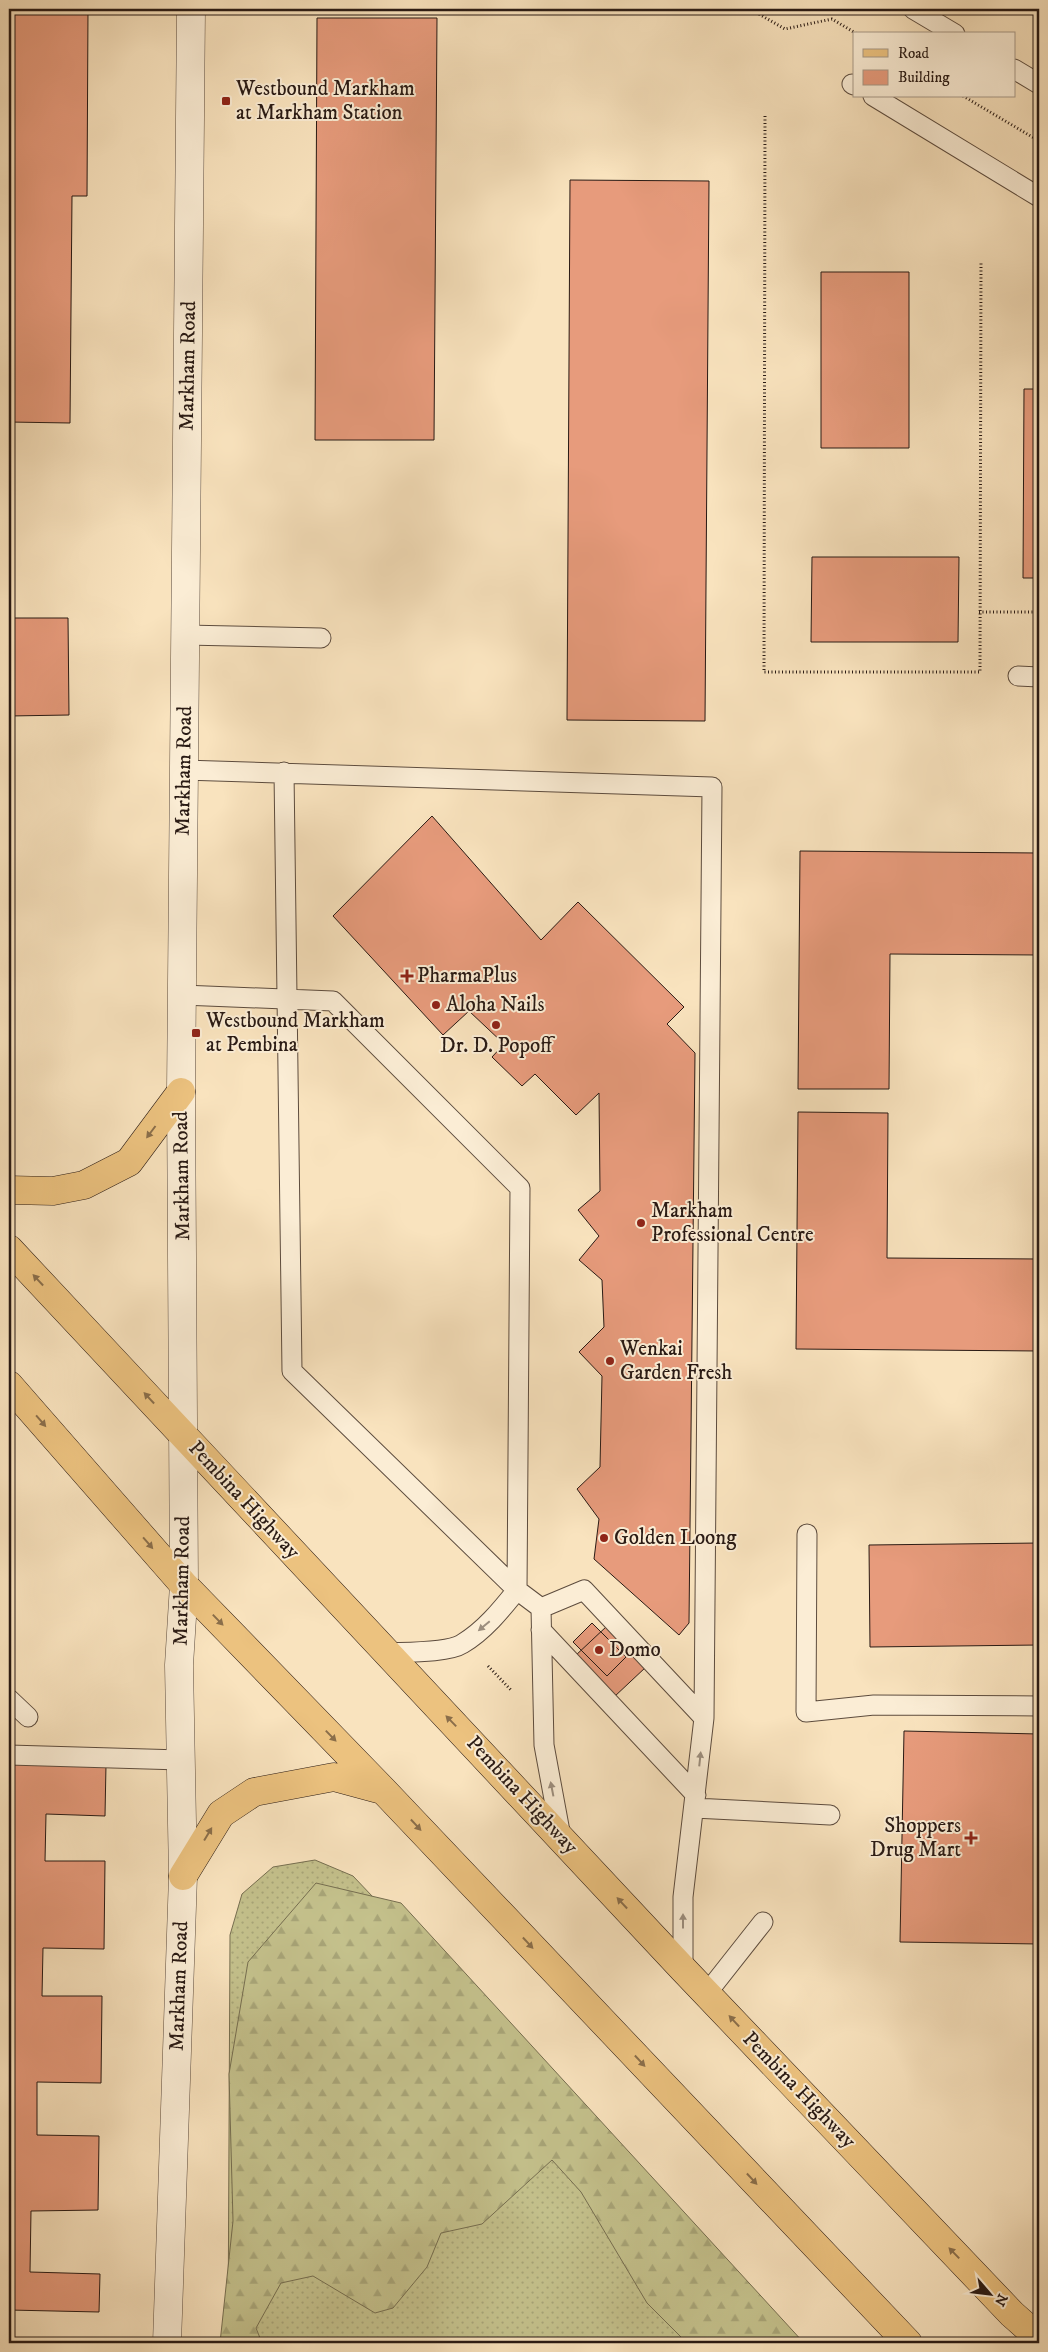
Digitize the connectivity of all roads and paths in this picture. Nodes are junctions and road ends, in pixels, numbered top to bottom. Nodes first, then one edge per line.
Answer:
1 (192, 9) edge
2 (750, 9) edge
3 (913, 9) edge
4 (854, 32) edge
5 (952, 32) edge
6 (1016, 70) edge
7 (1039, 84) edge
8 (876, 98) edge
9 (966, 98) edge
10 (765, 116) dead end
11 (1039, 141) edge
12 (1039, 197) edge
13 (981, 261) dead end
14 (979, 612) junction
15 (1039, 612) edge
16 (185, 635) junction
17 (321, 638) dead end
18 (1018, 676) dead end
19 (1039, 676) edge
20 (183, 770) junction
21 (284, 772) junction
22 (182, 995) junction
23 (287, 1000) junction
24 (181, 1092) junction
25 (9, 1190) edge
26 (9, 1249) edge
27 (9, 1385) edge
28 (182, 1434) junction
29 (807, 1534) dead end
30 (184, 1585) junction
31 (517, 1590) junction
32 (541, 1608) junction
33 (541, 1630) junction
34 (386, 1653) junction
35 (482, 1660) dead end
36 (514, 1693) dead end
37 (9, 1698) edge
38 (1039, 1706) edge
39 (28, 1717) dead end
40 (704, 1718) junction
41 (9, 1755) edge
42 (181, 1760) junction
43 (383, 1790) junction
44 (695, 1802) junction
45 (830, 1815) dead end
46 (561, 1837) junction
47 (183, 1876) junction
48 (763, 1922) dead end
49 (684, 1970) junction
50 (707, 1993) junction
51 (1039, 2313) edge
52 (1012, 2314) junction
53 (1039, 2338) edge
54 (167, 2343) edge
55 (908, 2343) edge

1 - 16 street, Markham Road
2 - 4 path
3 - 5 lane
6 - 7 lane
8 - 12 lane
9 - 11 path
10 - 14 path
13 - 14 path
14 - 15 path
16 - 17 lane
16 - 20 street, Markham Road
18 - 19 lane
20 - 21 lane
20 - 22 street, Markham Road
21 - 23 lane
21 - 40 lane
22 - 23 lane
22 - 24 street, Markham Road
23 - 31 lane
23 - 31 lane
24 -> 25 main road
24 - 28 street, Markham Road
28 -> 26 main road, Pembina Highway
27 -> 30 main road
28 - 30 street, Markham Road
28 - 34 main road, Pembina Highway
29 - 38 lane
30 - 42 street, Markham Road
30 -> 43 main road
31 - 32 lane
31 -> 34 lane
32 - 33 lane
32 - 40 lane
33 - 44 lane
46 -> 33 lane
46 -> 34 main road, Pembina Highway
35 - 36 path
37 - 39 lane
44 -> 40 lane
41 - 42 lane
42 - 47 street, Markham Road
47 -> 43 main road
43 -> 55 main road
44 - 45 lane
49 -> 44 lane
49 -> 46 main road, Pembina Highway
47 - 54 street, Markham Road
48 - 50 lane
49 - 50 main road, Pembina Highway
52 -> 50 main road, Pembina Highway
51 - 52 main road
52 - 53 main road, Pembina Highway

